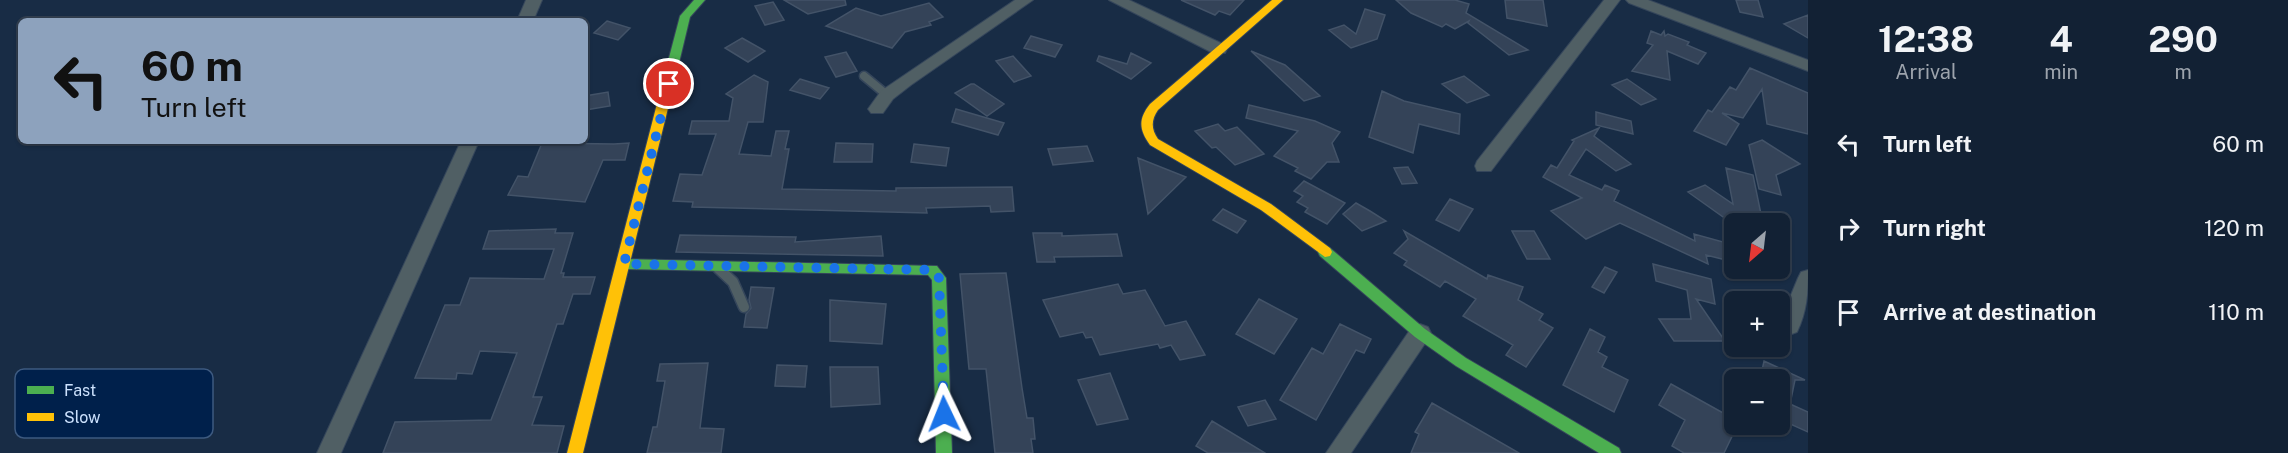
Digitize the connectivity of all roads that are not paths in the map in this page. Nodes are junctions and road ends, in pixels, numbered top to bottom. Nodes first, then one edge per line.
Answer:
1 (534, 0) edge
2 (700, 0) edge
3 (1025, 0) edge
4 (1117, 0) edge
5 (1278, 0) edge
6 (1612, 0) edge
7 (1634, 0) edge
8 (526, 18) edge
9 (1218, 49) junction
10 (1808, 66) edge
11 (864, 76) dead end
12 (888, 95) junction
13 (877, 109) dead end
14 (469, 144) edge
15 (1484, 166) dead end
16 (624, 264) junction
17 (714, 265) junction
18 (1808, 278) edge
19 (744, 307) dead end
20 (1790, 323) edge
21 (1420, 333) junction
22 (329, 453) edge
23 (575, 453) edge
24 (944, 453) edge
25 (1338, 453) edge
26 (1613, 453) edge

1 - 8 street
2 - 16 street
3 - 12 street
4 - 9 street
5 - 9 street
6 - 15 street
7 - 10 street
9 - 21 street
11 - 12 lane
12 - 13 street
14 - 22 street
16 - 17 street
16 - 23 street
17 - 19 lane
17 - 24 street
18 - 20 street
21 - 25 street
21 - 26 street

